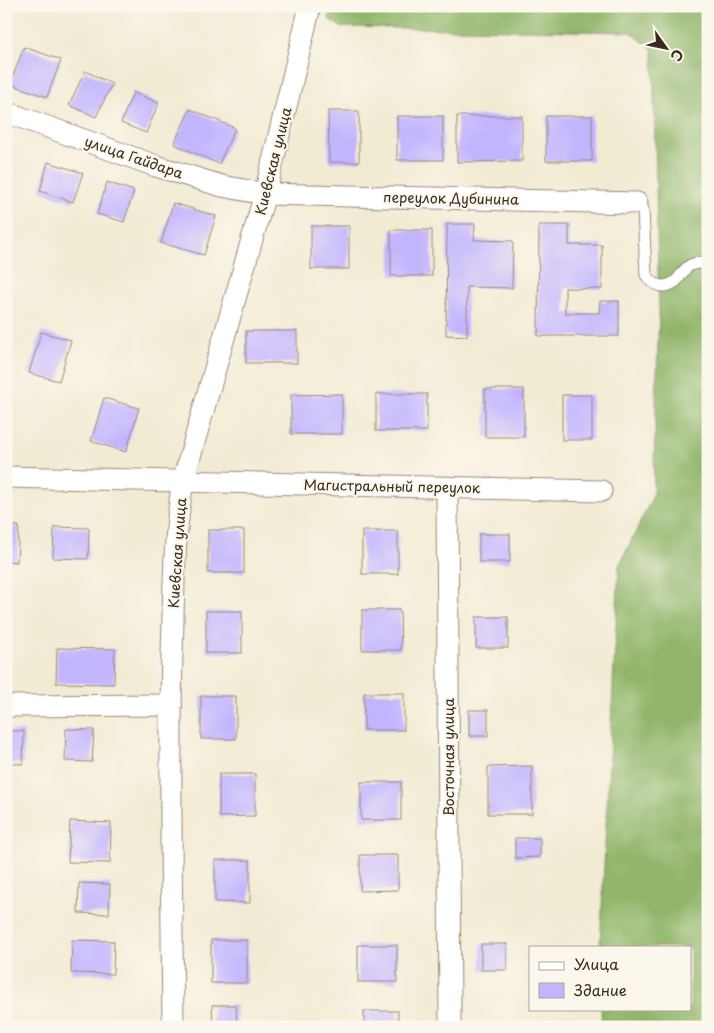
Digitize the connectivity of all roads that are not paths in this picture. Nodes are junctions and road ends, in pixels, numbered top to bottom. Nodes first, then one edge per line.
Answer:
1 (310, 6) edge
2 (6, 112) edge
3 (265, 194) junction
4 (637, 203) joint
5 (708, 265) edge
6 (6, 477) edge
7 (183, 481) junction
8 (447, 487) junction
9 (601, 491) dead end
10 (6, 706) edge
11 (171, 706) junction
12 (174, 1027) edge
13 (450, 1027) edge

1 - 3 street, Киевская улица
2 - 3 street, улица Гайдара
3 - 4 street, переулок Дубинина
3 - 7 street, Киевская улица
4 - 5 lane
6 - 7 street, Магистральный переулок
7 - 8 street, Магистральный переулок
7 - 11 street, Киевская улица
8 - 9 street, Магистральный переулок
8 - 13 street, Восточная улица
10 - 11 street
11 - 12 street, Киевская улица

